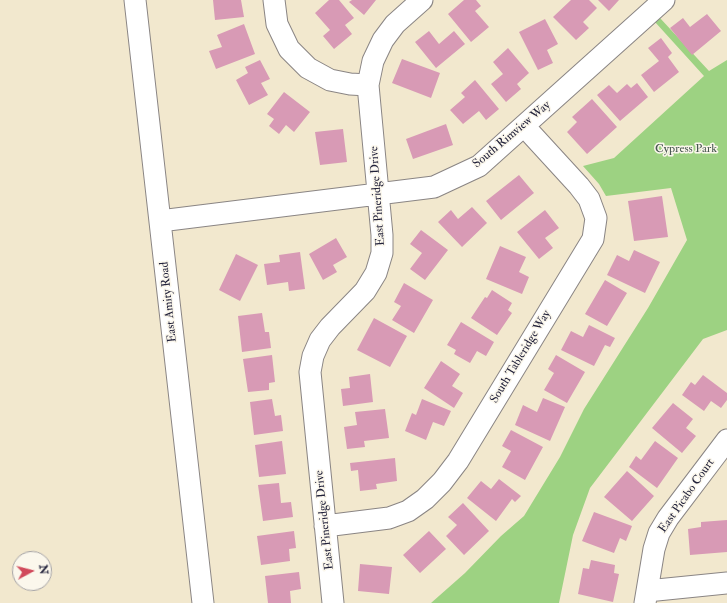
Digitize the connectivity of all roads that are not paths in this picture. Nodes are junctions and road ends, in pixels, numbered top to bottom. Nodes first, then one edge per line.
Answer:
1 (135, 0) edge
2 (274, 0) edge
3 (422, 0) edge
4 (664, 0) edge
5 (368, 85) junction
6 (524, 126) junction
7 (379, 194) junction
8 (160, 221) junction
9 (727, 440) edge
10 (325, 526) junction
11 (727, 583) edge
12 (646, 597) edge
13 (203, 603) edge
14 (333, 603) edge

1 - 8 street, East Amity Road
2 - 5 street
3 - 5 street, East Pineridge Drive
4 - 6 street, South Rimview Way
5 - 7 street, East Pineridge Drive
6 - 7 street, South Rimview Way
6 - 10 street, South Tableridge Way
7 - 8 street, South Rimview Way
7 - 10 street, East Pineridge Drive
8 - 13 street, East Amity Road
9 - 12 street, East Picabo Court
10 - 14 street, East Pineridge Drive
11 - 12 street

